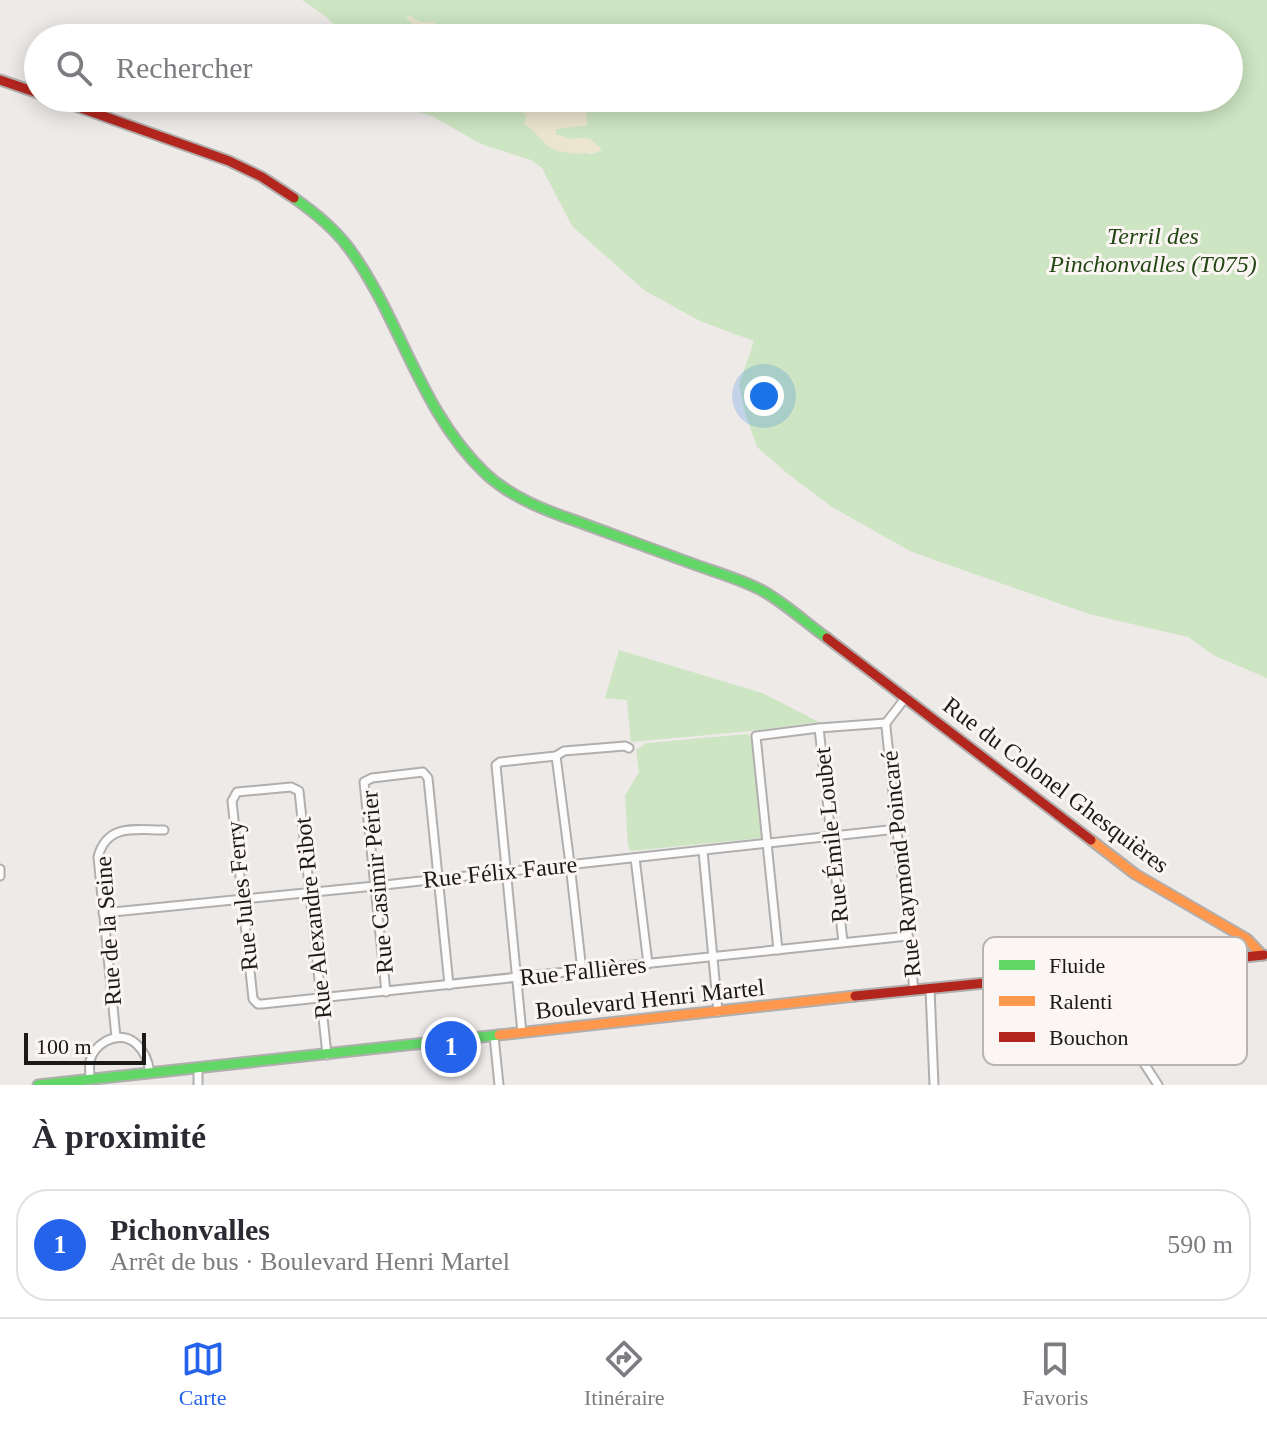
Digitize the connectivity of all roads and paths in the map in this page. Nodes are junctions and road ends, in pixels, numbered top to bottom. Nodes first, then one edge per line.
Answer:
1 (0, 80) edge
2 (24, 88) edge
3 (92, 112) edge
4 (906, 697) junction
5 (886, 723) junction
6 (819, 728) junction
7 (629, 748) dead end
8 (556, 756) junction
9 (291, 787) joint
10 (897, 829) junction
11 (164, 830) dead end
12 (832, 837) junction
13 (767, 844) junction
14 (703, 851) junction
15 (635, 858) junction
16 (570, 864) junction
17 (0, 869) edge
18 (506, 871) junction
19 (0, 876) edge
20 (438, 878) junction
21 (375, 886) junction
22 (310, 892) junction
23 (242, 900) junction
24 (103, 913) junction
25 (908, 936) junction
26 (1244, 937) edge
27 (1247, 939) edge
28 (843, 942) junction
29 (778, 950) junction
30 (1264, 955) edge
31 (713, 957) junction
32 (648, 964) junction
33 (582, 971) junction
34 (517, 977) junction
35 (983, 984) edge
36 (449, 985) junction
37 (930, 989) junction
38 (914, 990) junction
39 (386, 992) junction
40 (321, 998) junction
41 (258, 1004) joint
42 (718, 1012) junction
43 (522, 1033) junction
44 (494, 1036) junction
45 (116, 1037) junction
46 (327, 1055) junction
47 (1145, 1065) edge
48 (198, 1067) junction
49 (150, 1073) junction
50 (90, 1080) junction
51 (38, 1085) edge
52 (198, 1085) edge
53 (499, 1085) edge
54 (934, 1085) edge
55 (1158, 1085) edge

1 - 2 main road
3 - 4 main road, Rue du Colonel Ghesquières
4 - 5 street, Rue Raymond Poincaré
4 - 26 main road, Rue du Colonel Ghesquières
5 - 6 street
5 - 10 street, Rue Raymond Poincaré
6 - 12 street, Rue Émile Loubet
6 - 13 street
7 - 8 street
8 - 16 street
8 - 18 street
9 - 22 street, Rue Alexandre Ribot
9 - 23 street, Rue Jules Ferry
10 - 12 street, Rue Félix Faure
10 - 25 street, Rue Raymond Poincaré
11 - 24 street, Rue de la Seine
12 - 13 street, Rue Félix Faure
12 - 28 street, Rue Émile Loubet
13 - 14 street, Rue Félix Faure
13 - 29 street
14 - 15 street, Rue Félix Faure
14 - 31 street
15 - 16 street, Rue Félix Faure
15 - 32 street
16 - 18 street, Rue Félix Faure
16 - 33 street
17 - 19 street
18 - 20 street, Rue Félix Faure
18 - 34 street
20 - 21 street, Rue Félix Faure
20 - 21 street, Rue Casimir Périer
20 - 36 street
21 - 22 street, Rue Félix Faure
21 - 39 street, Rue Casimir Périer
22 - 23 street, Rue Félix Faure
22 - 40 street, Rue Alexandre Ribot
23 - 24 street, Rue Félix Faure
23 - 41 street, Rue Jules Ferry
24 - 45 street, Rue de la Seine
25 - 28 street, Rue Fallières
25 - 38 street, Rue Raymond Poincaré
27 - 30 main road, Rue du Colonel Ghesquières
28 - 29 street, Rue Fallières
29 - 31 street, Rue Fallières
31 - 32 street, Rue Fallières
31 - 42 street
32 - 33 street, Rue Fallières
33 - 34 street, Rue Fallières
34 - 36 street, Rue Fallières
34 - 43 street
35 - 37 main road, Boulevard Henri Martel
36 - 39 street, Rue Fallières
37 - 38 main road, Boulevard Henri Martel
37 - 54 street
38 - 42 main road, Boulevard Henri Martel
39 - 40 street, Rue Fallières
40 - 41 street, Rue Fallières
40 - 46 street, Rue Alexandre Ribot
42 - 43 main road, Boulevard Henri Martel
43 - 44 main road, Boulevard Henri Martel
44 - 46 main road, Boulevard Henri Martel
44 - 53 street
45 - 49 street, Rue de la Seine
45 - 50 street, Rue de la Seine
46 - 48 main road, Boulevard Henri Martel
47 - 55 street
48 - 49 main road, Boulevard Henri Martel
48 - 52 street
49 - 50 main road, Boulevard Henri Martel
50 - 51 main road, Boulevard Henri Martel

